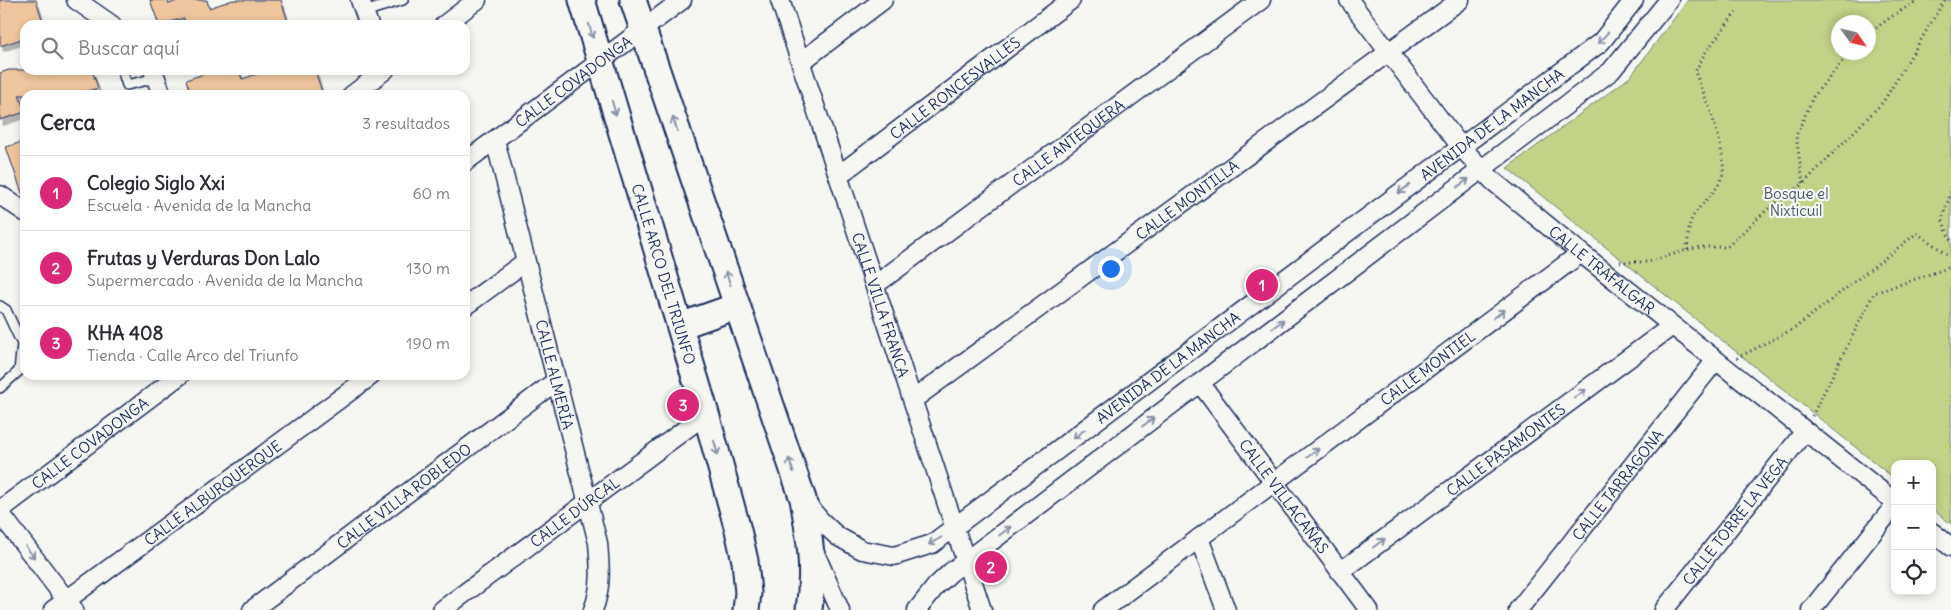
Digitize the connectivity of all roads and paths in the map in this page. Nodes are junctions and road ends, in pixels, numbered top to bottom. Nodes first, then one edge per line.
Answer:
1 (76, 0) edge
2 (403, 0) edge
3 (477, 0) edge
4 (582, 0) edge
5 (633, 0) edge
6 (682, 0) edge
7 (780, 0) edge
8 (883, 0) edge
9 (1070, 0) edge
10 (1261, 0) edge
11 (1349, 0) edge
12 (1460, 0) edge
13 (1634, 0) edge
14 (1669, 0) edge
15 (1918, 0) edge
16 (1945, 0) edge
17 (1737, 11) dead end
18 (364, 12) edge
19 (104, 20) edge
20 (451, 20) edge
21 (1876, 28) edge
22 (643, 30) junction
23 (1390, 52) junction
24 (1843, 60) edge
25 (600, 61) junction
26 (801, 62) junction
27 (124, 75) edge
28 (153, 75) edge
29 (155, 75) edge
30 (379, 75) edge
31 (160, 90) edge
32 (362, 90) edge
33 (495, 140) junction
34 (1460, 147) junction
35 (470, 158) edge
36 (1481, 169) junction
37 (839, 175) junction
38 (1803, 184) junction
39 (1951, 192) edge
40 (0, 195) edge
41 (20, 209) edge
42 (1951, 242) edge
43 (1687, 250) junction
44 (1587, 257) junction
45 (1951, 257) edge
46 (525, 262) junction
47 (1951, 267) edge
48 (875, 285) junction
49 (470, 302) edge
50 (0, 306) edge
51 (738, 306) junction
52 (680, 326) junction
53 (1672, 326) junction
54 (20, 340) edge
55 (20, 362) edge
56 (1723, 362) junction
57 (173, 380) edge
58 (365, 380) edge
59 (556, 381) junction
60 (1200, 384) junction
61 (0, 388) edge
62 (914, 399) junction
63 (706, 414) junction
64 (1805, 431) junction
65 (1274, 482) junction
66 (803, 500) junction
67 (1891, 500) edge
68 (587, 502) junction
69 (1893, 505) edge
70 (0, 511) edge
71 (956, 527) junction
72 (1936, 535) edge
73 (1199, 538) junction
74 (812, 546) junction
75 (1951, 547) edge
76 (966, 560) junction
77 (1340, 572) junction
78 (64, 607) edge
79 (252, 610) edge
80 (442, 610) edge
81 (593, 610) edge
82 (746, 610) edge
83 (809, 610) edge
84 (840, 610) edge
85 (917, 610) edge
86 (982, 610) edge
87 (1104, 610) edge
88 (1226, 610) edge
89 (1369, 610) edge
90 (1518, 610) edge
91 (1664, 610) edge
92 (1811, 610) edge

1 - 19 street
2 - 18 lane
3 - 20 street
4 -> 25 street, CALLE ARCO DEL TRIUNFO
5 - 22 street
6 - 22 street, CALLE COVADONGA
7 - 26 street, CALLE VILLA FRANCA
8 - 26 street
9 - 37 street, CALLE RONCESVALLES
10 - 48 street, CALLE ANTEQUERA
11 - 23 street, CALLE TRAFALGAR
12 - 23 street, CALLE MONTILLA
13 -> 34 street, AVENIDA DE LA MANCHA
14 - 36 street, AVENIDA DE LA MANCHA
15 - 21 path
16 - 38 path
17 - 43 path
22 - 25 street, CALLE COVADONGA
51 -> 22 street
23 - 34 street, CALLE TRAFALGAR
23 - 62 street, CALLE MONTILLA
24 - 38 path
25 - 33 street, CALLE COVADONGA
25 -> 52 street, CALLE ARCO DEL TRIUNFO
26 - 37 street, CALLE VILLA FRANCA
27 - 28 lane
29 - 31 street
30 - 32 street
33 - 35 street, CALLE COVADONGA
33 - 46 street, CALLE ALMERÍA
34 - 36 street, CALLE TRAFALGAR
34 -> 71 street, AVENIDA DE LA MANCHA
36 - 44 street, CALLE TRAFALGAR
60 -> 36 street, AVENIDA DE LA MANCHA
37 - 48 street, CALLE VILLA FRANCA
38 - 43 path
39 - 42 path
40 - 41 street
43 - 44 path
44 - 53 street, CALLE TRAFALGAR
65 -> 44 street, CALLE MONTIEL
45 - 56 path
46 - 49 street
46 - 59 street, CALLE ALMERÍA
47 - 64 path
48 - 62 street, CALLE VILLA FRANCA
50 - 54 lane
51 - 52 street
66 -> 51 street
52 - 63 street, CALLE ARCO DEL TRIUNFO
53 - 56 street, CALLE TRAFALGAR
77 -> 53 street, CALLE PASAMONTES
55 - 61 lane
56 - 64 street, CALLE TRAFALGAR
56 - 90 street, CALLE TARRAGONA
57 - 70 street, CALLE COVADONGA
58 - 78 street, CALLE ALBURQUERQUE
59 - 68 street, CALLE ALMERÍA
59 - 79 street, CALLE VILLA ROBLEDO
60 - 65 street, CALLE VILLACAÑAS
76 -> 60 street, AVENIDA DE LA MANCHA
62 - 71 street, CALLE VILLA FRANCA
63 - 68 street, CALLE DÚRCAL
63 -> 82 street, CALLE ARCO DEL TRIUNFO
64 - 67 street, CALLE TRAFALGAR
64 - 91 street, CALLE TORRE LA VEGA
65 - 73 street, CALLE MONTIEL
65 - 77 street, CALLE VILLACAÑAS
71 -> 66 street, AVENIDA DE LA MANCHA
66 - 74 street
68 - 80 street, CALLE DÚRCAL
68 - 81 street, CALLE ALMERÍA
69 - 92 street
70 -> 78 street
71 - 76 street, CALLE VILLA FRANCA
72 - 75 street
73 - 87 street, CALLE MONTIEL
73 - 88 street
74 - 83 street
74 - 84 street
76 - 85 street, AVENIDA DE LA MANCHA
76 - 86 street, CALLE VILLA FRANCA
77 - 89 street, CALLE VILLACAÑAS

